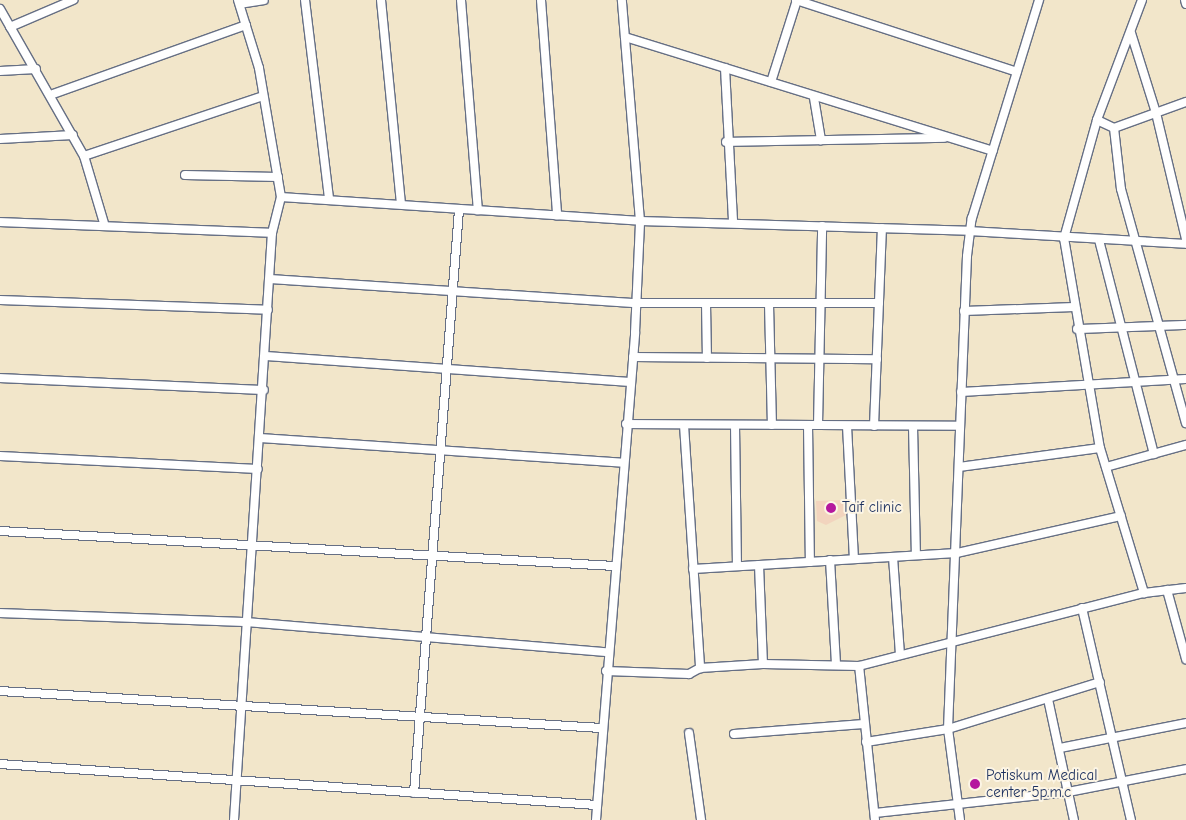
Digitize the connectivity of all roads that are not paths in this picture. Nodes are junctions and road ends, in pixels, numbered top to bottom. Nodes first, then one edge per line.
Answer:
1 (73, 0) edge
2 (264, 0) edge
3 (305, 0) edge
4 (381, 0) edge
5 (461, 0) edge
6 (540, 0) edge
7 (622, 0) edge
8 (797, 0) edge
9 (1039, 0) edge
10 (1142, 0) edge
11 (1185, 0) edge
12 (239, 2) edge
13 (1186, 4) edge
14 (0, 9) edge
15 (246, 25) junction
16 (10, 27) junction
17 (1131, 33) junction
18 (625, 37) junction
19 (725, 68) junction
20 (36, 69) junction
21 (0, 71) edge
22 (1017, 72) junction
23 (771, 82) junction
24 (53, 94) junction
25 (263, 96) junction
26 (814, 98) junction
27 (1186, 102) edge
28 (1156, 113) junction
29 (1097, 120) junction
30 (1114, 128) junction
31 (73, 135) junction
32 (951, 138) junction
33 (0, 139) edge
34 (820, 140) junction
35 (726, 142) junction
36 (993, 151) junction
37 (84, 156) junction
38 (185, 175) dead end
39 (278, 177) junction
40 (282, 197) junction
41 (329, 198) junction
42 (401, 204) junction
43 (459, 209) junction
44 (478, 210) junction
45 (557, 215) junction
46 (640, 221) junction
47 (0, 222) edge
48 (104, 223) junction
49 (733, 223) junction
50 (822, 226) junction
51 (882, 228) junction
52 (969, 231) junction
53 (272, 233) junction
54 (1064, 238) junction
55 (1186, 239) edge
56 (1099, 240) junction
57 (1136, 242) junction
58 (1186, 244) edge
59 (270, 280) junction
60 (452, 291) junction
61 (0, 300) edge
62 (636, 303) junction
63 (706, 303) junction
64 (879, 303) junction
65 (769, 304) junction
66 (820, 304) junction
67 (1074, 307) junction
68 (268, 310) junction
69 (964, 312) junction
70 (1186, 325) edge
71 (1159, 326) junction
72 (1118, 327) junction
73 (1077, 329) junction
74 (266, 356) junction
75 (633, 357) junction
76 (706, 358) junction
77 (770, 359) junction
78 (877, 359) junction
79 (819, 360) junction
80 (446, 369) junction
81 (0, 378) edge
82 (1174, 380) junction
83 (1186, 380) edge
84 (630, 382) junction
85 (1132, 383) junction
86 (1087, 387) junction
87 (264, 390) junction
88 (961, 392) junction
89 (1186, 423) edge
90 (626, 424) junction
91 (684, 425) junction
92 (735, 425) junction
93 (772, 425) junction
94 (808, 425) junction
95 (818, 425) junction
96 (847, 426) junction
97 (874, 426) junction
98 (912, 426) junction
99 (960, 426) junction
100 (260, 438) junction
101 (1186, 445) edge
102 (1100, 448) junction
103 (442, 450) junction
104 (1154, 454) junction
105 (0, 456) edge
106 (623, 464) junction
107 (959, 467) junction
108 (1106, 467) junction
109 (258, 469) junction
110 (1121, 516) junction
111 (0, 531) edge
112 (252, 547) junction
113 (957, 553) junction
114 (916, 555) junction
115 (433, 556) junction
116 (893, 556) junction
117 (854, 559) junction
118 (830, 560) junction
119 (810, 562) junction
120 (759, 565) junction
121 (614, 566) junction
122 (737, 566) junction
123 (694, 569) junction
124 (1186, 588) edge
125 (1167, 590) junction
126 (1144, 593) junction
127 (1082, 608) junction
128 (0, 613) edge
129 (247, 622) junction
130 (426, 637) junction
131 (955, 639) junction
132 (608, 652) junction
133 (900, 654) junction
134 (1186, 659) edge
135 (836, 663) junction
136 (763, 664) junction
137 (859, 666) junction
138 (700, 668) junction
139 (606, 671) junction
140 (1100, 682) junction
141 (0, 691) edge
142 (1048, 699) junction
143 (241, 702) junction
144 (419, 715) junction
145 (1186, 723) edge
146 (864, 724) junction
147 (602, 728) junction
148 (948, 729) junction
149 (689, 732) dead end
150 (734, 734) dead end
151 (1113, 737) junction
152 (866, 742) junction
153 (1060, 748) junction
154 (0, 764) edge
155 (1186, 769) edge
156 (235, 781) junction
157 (1123, 782) junction
158 (1068, 792) junction
159 (414, 793) junction
160 (958, 803) junction
161 (597, 805) junction
162 (875, 816) edge
163 (234, 820) edge
164 (596, 820) edge
165 (701, 820) edge
166 (960, 820) edge
167 (1074, 820) edge
168 (1131, 820) edge

1 - 16 street
2 - 12 street
3 - 41 street
4 - 42 street
5 - 44 street
6 - 45 street
7 - 18 street
8 - 22 street
8 - 23 street
9 - 22 street
10 - 17 street
11 - 13 street
12 - 15 street
14 - 16 street
15 - 24 street
15 - 25 street
16 - 20 street
17 - 28 street
17 - 29 street
18 - 19 street
18 - 46 street
19 - 23 street
19 - 35 street
20 - 21 street
20 - 24 street
22 - 36 street
23 - 26 street
24 - 31 street
25 - 37 street
25 - 39 street
26 - 32 street
26 - 34 street
27 - 28 street
28 - 30 street
28 - 55 street
29 - 30 street
29 - 54 street
30 - 57 street
31 - 33 street
31 - 37 street
32 - 34 street
32 - 36 street
34 - 35 street
35 - 49 street
36 - 52 street
37 - 48 street
38 - 39 street
39 - 40 street
40 - 41 street
40 - 53 street
41 - 42 street
42 - 43 street
43 - 44 street
43 - 60 street
44 - 45 street
45 - 46 street
46 - 49 street
46 - 62 street
47 - 48 street
48 - 53 street
49 - 50 street
50 - 51 street
50 - 66 street
51 - 52 street
51 - 64 street
52 - 54 street
52 - 69 street
53 - 59 street
54 - 56 street
54 - 67 street
56 - 57 street
56 - 72 street
57 - 58 street
57 - 71 street
59 - 60 street
59 - 68 street
60 - 62 street
60 - 80 street
61 - 68 street
62 - 63 street
62 - 75 street
63 - 65 street
63 - 76 street
64 - 66 street
64 - 78 street
65 - 66 street
65 - 77 street
66 - 79 street
67 - 69 street
67 - 73 street
68 - 74 street
69 - 88 street
70 - 71 street
71 - 72 street
71 - 82 street
72 - 73 street
72 - 85 street
73 - 86 street
74 - 80 street
74 - 87 street
75 - 76 street
75 - 84 street
76 - 77 street
77 - 79 street
77 - 93 street
78 - 79 street
78 - 97 street
79 - 95 street
80 - 84 street
80 - 103 street
81 - 87 street
82 - 83 street
82 - 85 street
82 - 89 street
84 - 90 street
85 - 86 street
85 - 104 street
86 - 88 street
86 - 102 street
87 - 100 street
88 - 99 street
90 - 91 street
90 - 106 street
91 - 92 street
91 - 123 street
92 - 93 street
92 - 122 street
93 - 94 street
94 - 95 street
94 - 119 street
95 - 96 street
96 - 97 street
96 - 117 street
97 - 98 street
98 - 99 street
98 - 114 street
99 - 107 street
100 - 103 street
100 - 109 street
101 - 104 street
102 - 107 street
102 - 108 street
103 - 106 street
103 - 115 street
104 - 108 street
105 - 109 street
106 - 121 street
107 - 113 street
108 - 110 street
109 - 112 street
110 - 113 street
110 - 126 street
111 - 112 street
112 - 115 street
112 - 129 street
113 - 114 street
113 - 131 street
114 - 116 street
115 - 121 street
115 - 130 street
116 - 117 street
116 - 133 street
117 - 118 street
118 - 119 street
118 - 135 street
119 - 120 street
120 - 122 street
120 - 136 street
121 - 132 street
122 - 123 street
123 - 138 street
124 - 125 street
125 - 126 street
125 - 134 street
126 - 127 street
127 - 131 street
127 - 140 street
128 - 129 street
129 - 130 street
129 - 143 street
130 - 132 street
130 - 144 street
131 - 133 street
131 - 148 street
132 - 139 street
133 - 137 street
135 - 136 street
135 - 137 street
136 - 138 street
137 - 146 street
138 - 139 street
139 - 147 street
140 - 142 street
140 - 151 street
141 - 143 street
142 - 148 street
142 - 153 street
143 - 144 street
143 - 156 street
144 - 147 street
144 - 159 street
145 - 151 street
146 - 150 street
146 - 152 street
147 - 161 street
148 - 152 street
148 - 160 street
149 - 165 street
151 - 153 street
151 - 157 street
152 - 162 street
153 - 158 street
154 - 156 street
155 - 157 street
156 - 159 street
156 - 163 street
157 - 158 street
157 - 168 street
158 - 160 street
158 - 167 street
159 - 161 street
160 - 162 street
160 - 166 street
161 - 164 street

